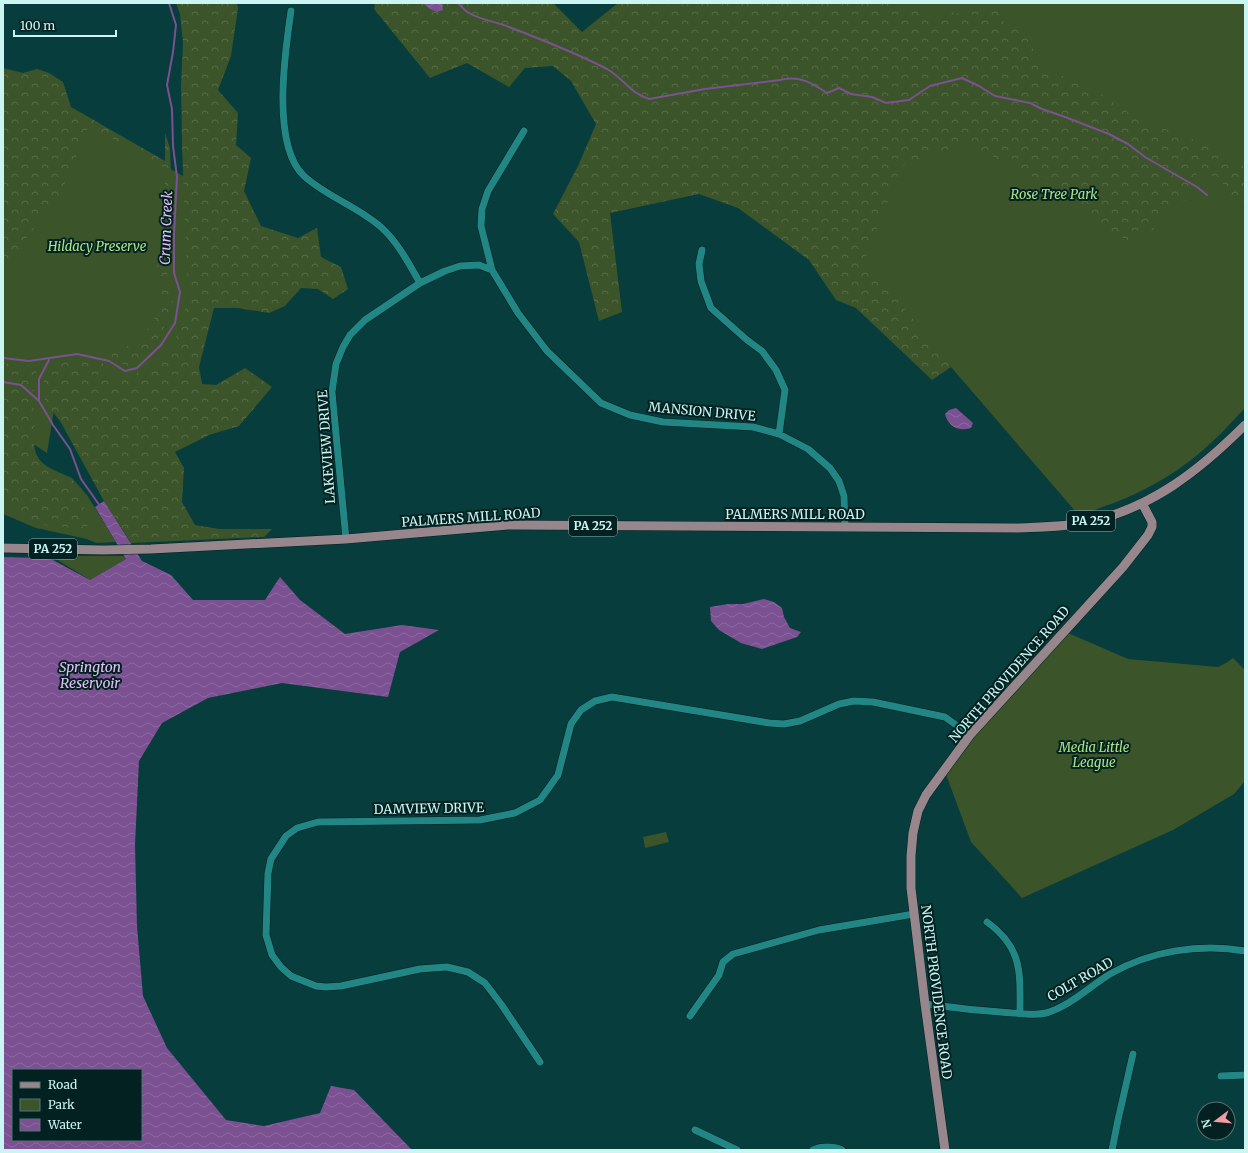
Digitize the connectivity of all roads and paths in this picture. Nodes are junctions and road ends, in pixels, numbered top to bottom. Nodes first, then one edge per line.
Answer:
1 (291, 11) dead end
2 (524, 131) dead end
3 (702, 250) dead end
4 (492, 270) junction
5 (420, 283) junction
6 (1245, 425) edge
7 (779, 434) junction
8 (1142, 502) junction
9 (845, 527) junction
10 (346, 539) junction
11 (3, 548) edge
12 (970, 735) junction
13 (914, 914) junction
14 (987, 922) dead end
15 (1245, 951) edge
16 (925, 1004) junction
17 (1020, 1013) junction
18 (690, 1016) dead end
19 (1133, 1054) dead end
20 (540, 1062) dead end
21 (1245, 1075) edge
22 (1222, 1076) dead end
23 (695, 1130) dead end
24 (737, 1150) edge
25 (813, 1150) edge
26 (842, 1150) edge
27 (945, 1150) edge
28 (1112, 1150) edge

1 - 5 street
2 - 4 street
3 - 7 street
4 - 5 street, LAKEVIEW DRIVE
4 - 7 street, MANSION DRIVE
5 - 10 street, LAKEVIEW DRIVE
6 - 8 main road, PA 252
7 - 9 street, MANSION DRIVE
8 - 9 main road, PALMERS MILL ROAD / PA 252
8 - 12 main road, NORTH PROVIDENCE ROAD
9 - 10 main road, PALMERS MILL ROAD / PA 252
10 - 11 main road, PALMERS MILL ROAD / PA 252
12 - 13 main road, NORTH PROVIDENCE ROAD
12 - 20 street, DAMVIEW DRIVE
13 - 16 main road, NORTH PROVIDENCE ROAD
13 - 18 street
14 - 17 street
15 - 17 street, COLT ROAD
16 - 17 street, COLT ROAD
16 - 27 main road, NORTH PROVIDENCE ROAD
19 - 28 street
21 - 22 street
23 - 24 street
25 - 26 street

